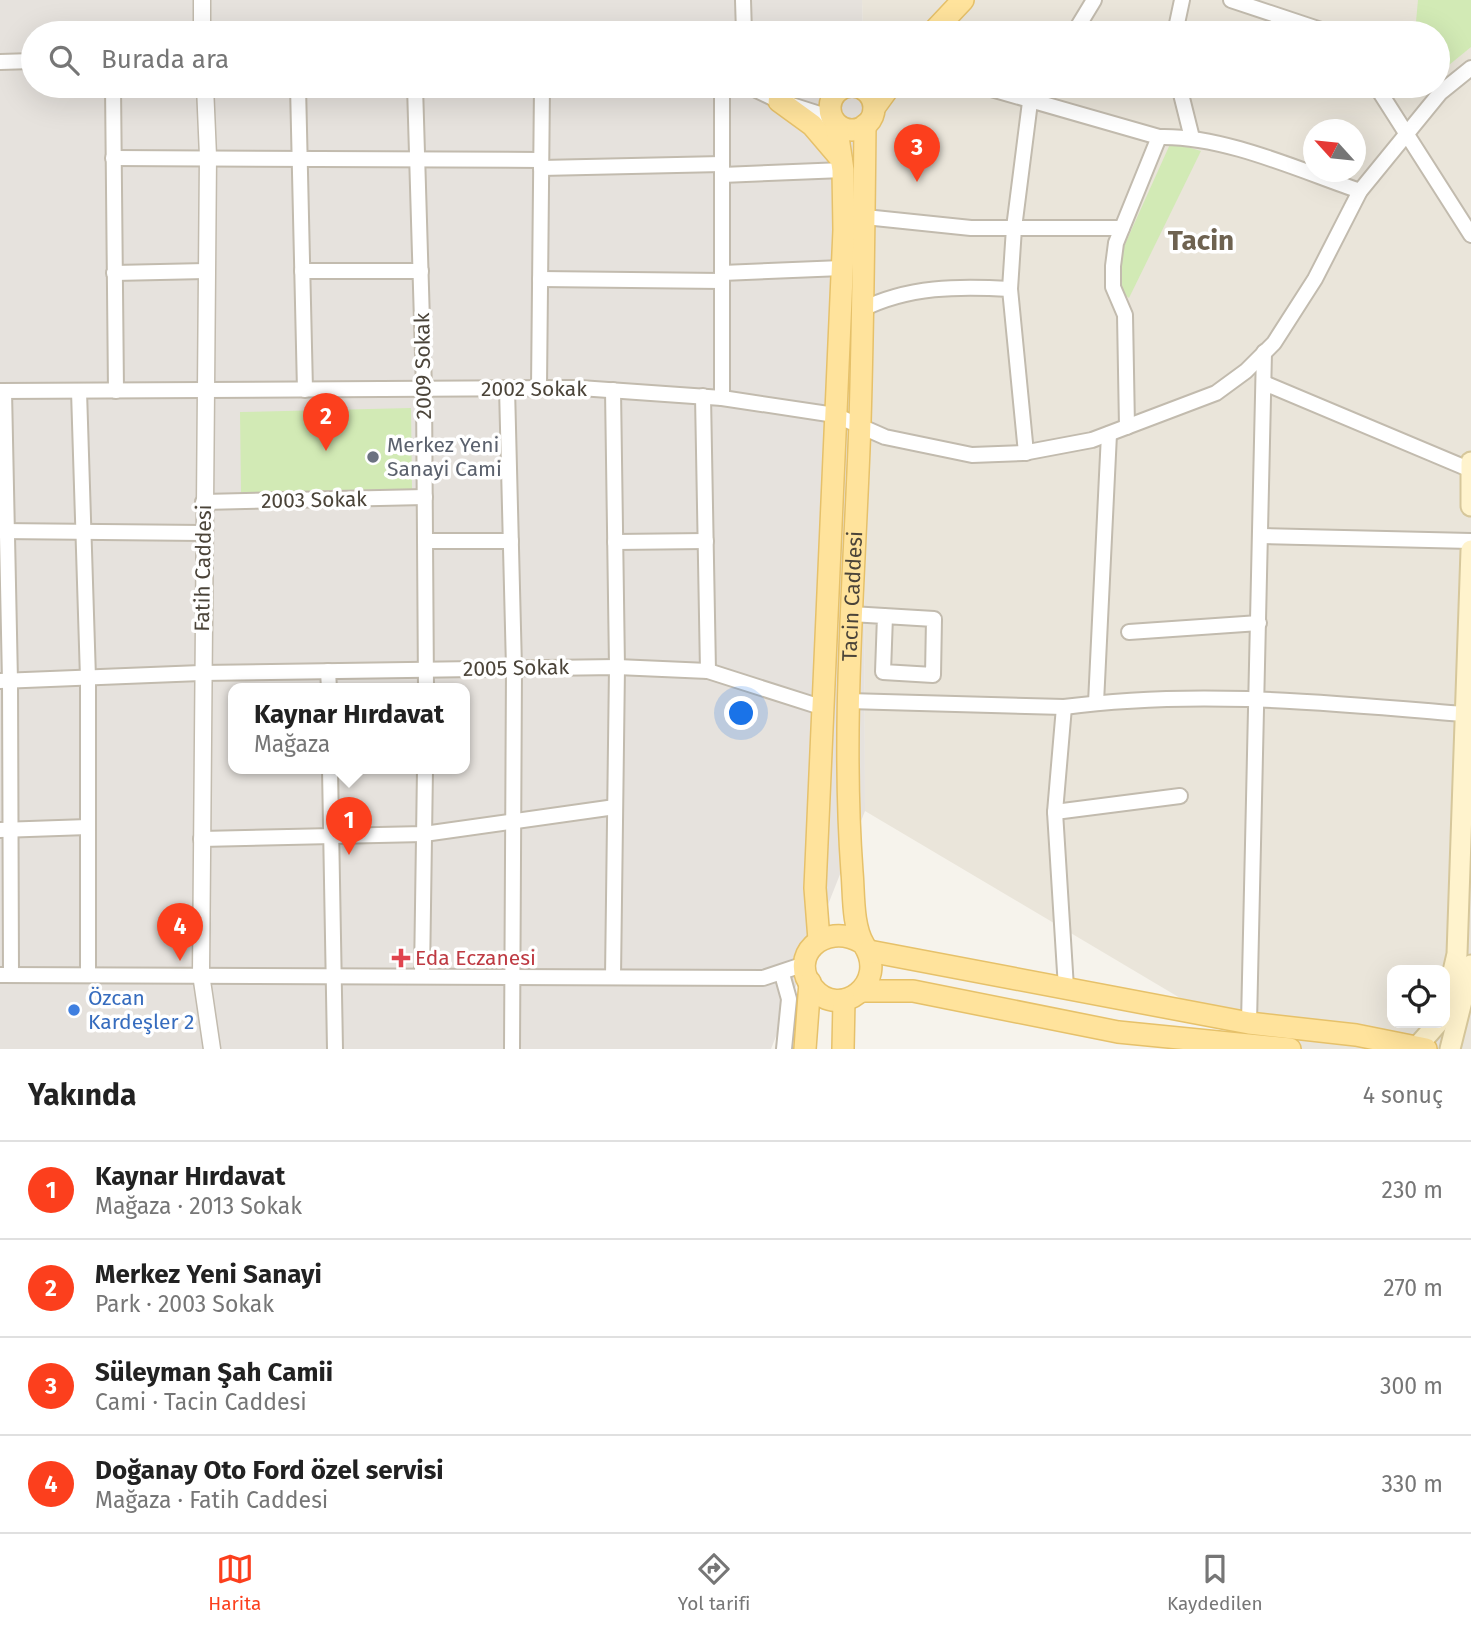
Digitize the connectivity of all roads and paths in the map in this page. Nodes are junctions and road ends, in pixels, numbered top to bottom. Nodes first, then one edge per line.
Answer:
1 (743, 0) edge
2 (963, 0) edge
3 (1094, 0) edge
4 (1182, 0) edge
5 (1231, 0) edge
6 (1251, 3) edge
7 (744, 21) edge
8 (943, 21) edge
9 (1081, 21) edge
10 (1178, 21) edge
11 (1298, 21) edge
12 (21, 61) edge
13 (0, 62) edge
14 (1471, 68) edge
15 (1450, 85) edge
16 (113, 98) edge
17 (206, 98) edge
18 (298, 98) edge
19 (415, 98) edge
20 (542, 98) edge
21 (722, 98) edge
22 (773, 98) edge
23 (838, 98) edge
24 (870, 98) edge
25 (882, 98) edge
26 (1018, 98) edge
27 (1033, 98) edge
28 (1182, 98) edge
29 (1384, 98) edge
30 (1436, 98) edge
31 (779, 101) junction
32 (1030, 102) junction
33 (869, 117) junction
34 (834, 121) junction
35 (1406, 133) junction
36 (1159, 137) junction
37 (1192, 138) junction
38 (208, 156) junction
39 (300, 157) junction
40 (113, 158) junction
41 (417, 159) junction
42 (541, 164) junction
43 (843, 165) junction
44 (722, 169) junction
45 (1360, 191) junction
46 (864, 216) junction
47 (1014, 228) junction
48 (1122, 228) junction
49 (1471, 235) edge
50 (842, 268) junction
51 (206, 271) junction
52 (302, 271) junction
53 (421, 271) junction
54 (114, 274) junction
55 (722, 277) junction
56 (540, 279) junction
57 (1010, 289) junction
58 (861, 310) junction
59 (1264, 352) junction
60 (1264, 383) junction
61 (507, 388) junction
62 (539, 388) junction
63 (425, 389) junction
64 (305, 390) junction
65 (613, 390) junction
66 (2, 391) edge
67 (79, 391) junction
68 (116, 391) junction
69 (205, 391) junction
70 (703, 396) junction
71 (722, 398) junction
72 (835, 415) junction
73 (859, 424) junction
74 (1127, 427) junction
75 (1109, 434) junction
76 (1026, 453) junction
77 (1471, 462) edge
78 (1471, 470) edge
79 (425, 497) junction
80 (203, 502) junction
81 (1471, 506) edge
82 (4, 532) edge
83 (83, 532) junction
84 (203, 533) junction
85 (1261, 536) junction
86 (425, 541) junction
87 (511, 541) junction
88 (706, 541) junction
89 (1471, 541) edge
90 (615, 542) junction
91 (1471, 550) edge
92 (851, 614) junction
93 (886, 616) junction
94 (1259, 623) junction
95 (1129, 632) dead end
96 (617, 667) junction
97 (514, 668) junction
98 (426, 670) junction
99 (328, 671) junction
100 (708, 671) junction
101 (201, 673) junction
102 (88, 678) junction
103 (5, 681) edge
104 (329, 683) edge
105 (426, 683) edge
106 (1257, 697) junction
107 (848, 701) junction
108 (1096, 703) junction
109 (824, 708) junction
110 (1064, 708) junction
111 (1464, 714) junction
112 (330, 774) edge
113 (425, 774) edge
114 (1180, 796) dead end
115 (615, 807) junction
116 (1055, 812) junction
117 (512, 822) junction
118 (88, 827) junction
119 (5, 830) edge
120 (424, 834) junction
121 (332, 836) junction
122 (201, 839) junction
123 (819, 940) junction
124 (865, 947) junction
125 (1471, 964) edge
126 (807, 973) junction
127 (89, 974) junction
128 (201, 974) junction
129 (333, 974) junction
130 (782, 974) junction
131 (5, 975) edge
132 (422, 975) junction
133 (511, 976) junction
134 (613, 976) junction
135 (1450, 984) edge
136 (1066, 988) junction
137 (853, 995) junction
138 (1248, 1023) junction
139 (1434, 1028) edge
140 (1419, 1048) edge
141 (212, 1049) edge
142 (335, 1049) edge
143 (512, 1049) edge
144 (784, 1049) edge
145 (805, 1049) edge
146 (843, 1049) edge
147 (1290, 1049) edge
148 (1450, 1049) edge

1 - 7 street
2 - 8 main road
3 - 9 street
4 - 10 street
5 - 6 street
6 - 11 street
12 - 13 street
14 - 15 street, 2002 Sokak
16 - 40 street
17 - 38 street, Fatih Caddesi
18 - 39 street
19 - 41 street, 2009 Sokak
20 - 42 street
21 - 44 street
22 - 31 street
23 - 34 main road
24 - 33 main road
25 - 33 main road
26 - 32 street
27 - 32 street
28 - 37 street
29 - 35 street
30 - 35 street, 2002 Sokak
31 - 34 street
31 - 43 main road
32 - 36 street
32 - 47 street
33 - 34 main road
33 - 46 main road, Tacin Caddesi
34 - 43 main road, Tacin Caddesi
35 - 45 street, 2002 Sokak
35 - 49 street
36 - 37 street
36 - 48 street
37 - 45 street
38 - 39 street
38 - 40 street
38 - 51 street, Fatih Caddesi
39 - 41 street
39 - 52 street
40 - 54 street
41 - 42 street
41 - 53 street, 2009 Sokak
42 - 44 street
42 - 56 street
43 - 44 street
43 - 50 main road, Tacin Caddesi
44 - 55 street
45 - 59 street, 2002 Sokak
46 - 47 street
46 - 58 main road, Tacin Caddesi
47 - 48 street
47 - 57 street
48 - 74 street
50 - 55 street
50 - 72 main road, Tacin Caddesi
51 - 54 street
51 - 69 street, Fatih Caddesi
52 - 53 street
52 - 64 street
53 - 63 street, 2009 Sokak
54 - 68 street
55 - 56 street
55 - 71 street
56 - 62 street
57 - 58 street
57 - 76 street
58 - 73 main road, Tacin Caddesi
59 - 60 street
59 - 74 street, 2002 Sokak
60 - 78 street
60 - 85 street
61 - 62 street, 2002 Sokak
61 - 63 street, 2002 Sokak
61 - 87 street
62 - 65 street, 2002 Sokak
63 - 64 street, 2002 Sokak
63 - 79 street, 2009 Sokak
64 - 69 street, 2002 Sokak
65 - 70 street, 2002 Sokak
65 - 90 street
66 - 67 street, 2002 Sokak
66 - 82 street
67 - 68 street, 2002 Sokak
67 - 83 street
68 - 69 street, 2002 Sokak
69 - 80 street, Fatih Caddesi
70 - 71 street, 2002 Sokak
70 - 88 street
71 - 72 street, 2002 Sokak
72 - 73 street, 2002 Sokak
72 - 109 main road, Tacin Caddesi
73 - 76 street, 2002 Sokak
73 - 92 main road, Tacin Caddesi
74 - 75 street, 2002 Sokak
75 - 76 street, 2002 Sokak
75 - 108 street
77 - 78 main road
78 - 81 main road
79 - 80 street, 2003 Sokak
79 - 86 street, 2009 Sokak
80 - 84 street, Fatih Caddesi
82 - 83 street
82 - 103 street
83 - 84 street
83 - 102 street
84 - 101 street, Fatih Caddesi
85 - 89 street
85 - 94 street
86 - 87 street
86 - 98 street, 2009 Sokak
87 - 97 street
88 - 90 street
88 - 100 street
90 - 96 street
91 - 111 main road
92 - 93 street
92 - 107 main road, Tacin Caddesi
93 - 93 street
94 - 95 street
94 - 106 street
96 - 97 street, 2005 Sokak
96 - 100 street, 2005 Sokak
96 - 115 street
97 - 98 street, 2005 Sokak
97 - 117 street
98 - 99 street, 2005 Sokak
98 - 105 street, 2009 Sokak
99 - 101 street, 2005 Sokak
99 - 104 street
100 - 109 street, 2005 Sokak
101 - 102 street, 2005 Sokak
101 - 122 street, Fatih Caddesi
102 - 103 street, 2005 Sokak
102 - 118 street
103 - 119 street
106 - 108 street
106 - 111 street
106 - 138 street
107 - 110 street
107 - 124 main road, Tacin Caddesi
108 - 110 street
109 - 123 main road, Tacin Caddesi
110 - 116 street
111 - 135 main road
112 - 121 street
113 - 120 street
114 - 116 street
115 - 117 street
115 - 134 street
116 - 136 street
117 - 120 street
117 - 133 street
118 - 119 street
118 - 127 street
119 - 131 street
120 - 121 street
120 - 132 street
121 - 122 street
121 - 129 street
122 - 128 street, Fatih Caddesi
123 - 124 main road
123 - 126 main road
124 - 136 main road
124 - 137 main road, Tacin Caddesi
125 - 148 main road
126 - 130 street
126 - 137 main road
126 - 145 main road
127 - 128 street
127 - 131 street
128 - 129 street
128 - 141 street, Fatih Caddesi
129 - 132 street
129 - 142 street
130 - 134 street
130 - 144 street
132 - 133 street
133 - 134 street
133 - 143 street
136 - 138 main road
137 - 146 main road, Tacin Caddesi
137 - 147 main road
138 - 140 main road
139 - 140 main road

